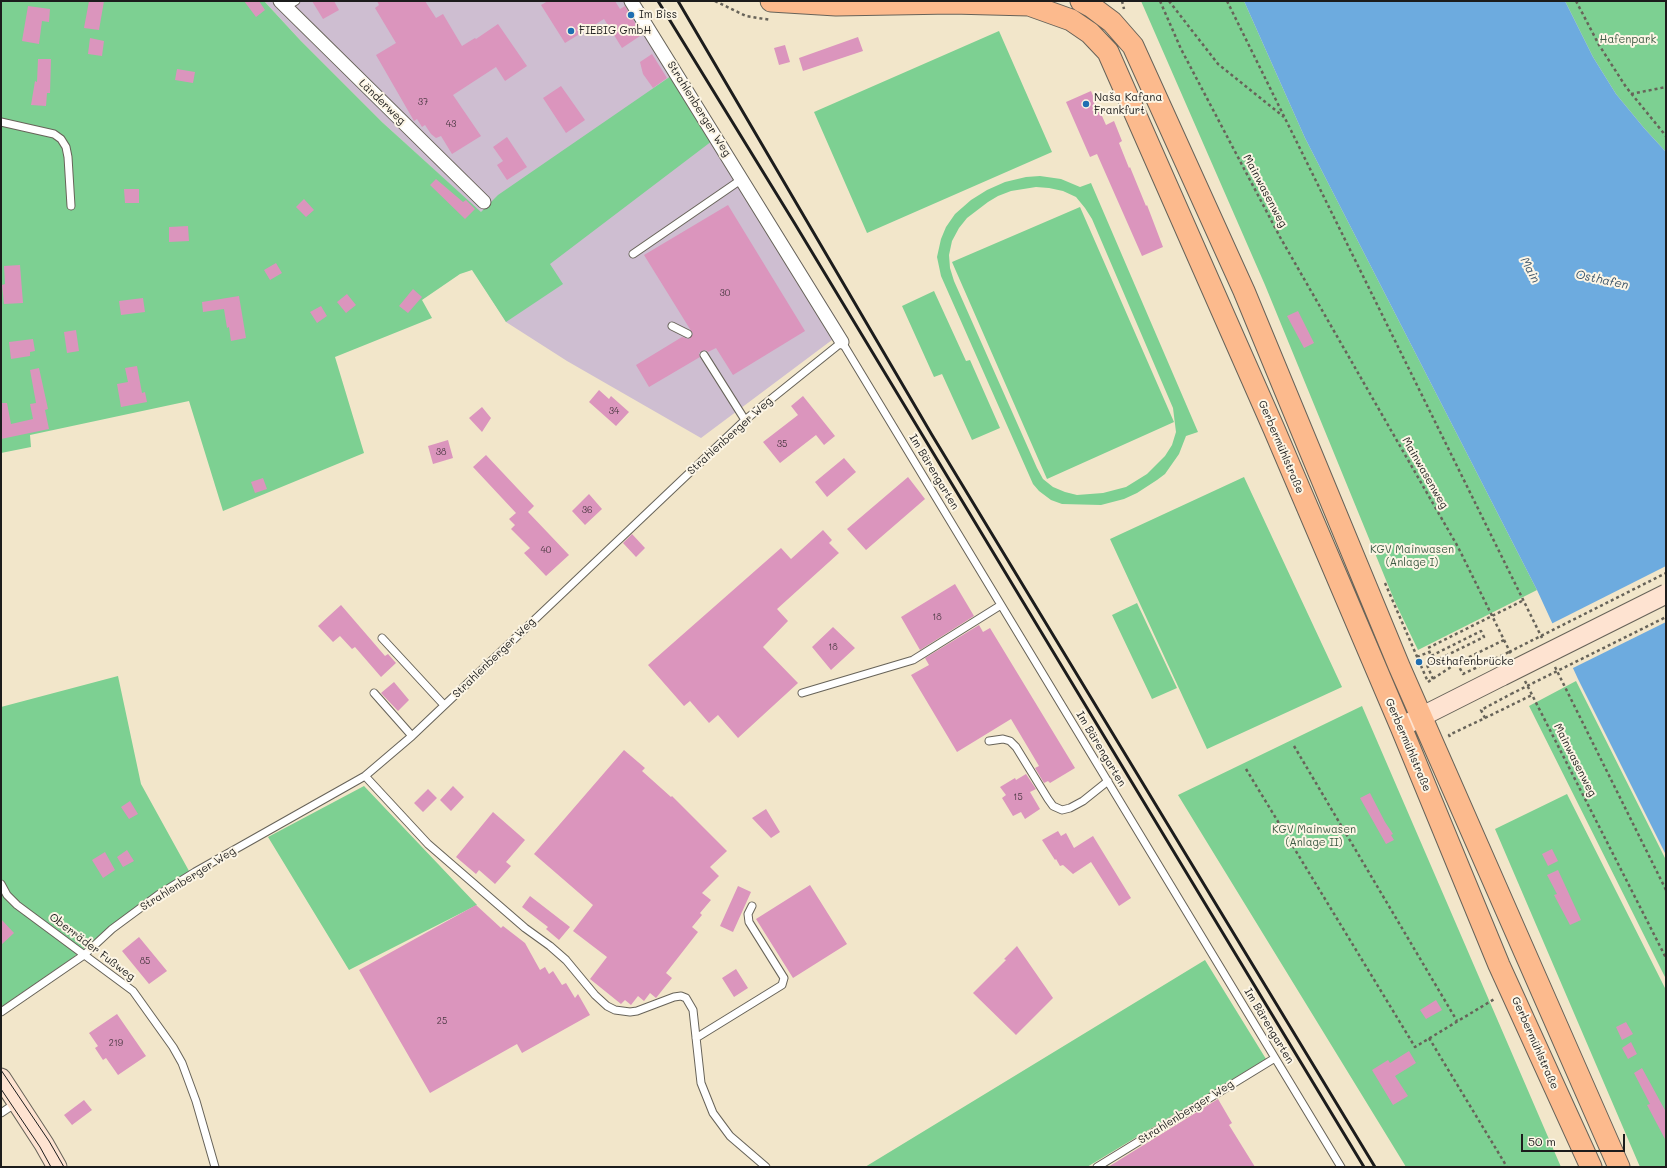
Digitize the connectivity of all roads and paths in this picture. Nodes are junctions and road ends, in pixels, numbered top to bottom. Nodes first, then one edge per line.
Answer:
1 (631, 1) edge
2 (771, 1) edge
3 (1081, 1) edge
4 (1160, 1) edge
5 (1169, 1) edge
6 (1227, 1) edge
7 (1576, 1) edge
8 (952, 2) edge
9 (288, 3) edge
10 (1666, 87) edge
11 (1631, 94) junction
12 (1286, 118) junction
13 (1, 122) edge
14 (1666, 136) edge
15 (742, 179) junction
16 (484, 202) dead end
17 (71, 206) dead end
18 (633, 254) dead end
19 (672, 326) dead end
20 (688, 334) dead end
21 (842, 342) junction
22 (704, 355) dead end
23 (745, 420) junction
24 (1666, 573) edge
25 (1666, 594) edge
26 (1524, 600) junction
27 (1001, 605) junction
28 (1493, 617) junction
29 (1666, 617) edge
30 (382, 638) dead end
31 (1504, 640) junction
32 (1543, 642) dead end
33 (1429, 652) junction
34 (1417, 657) dead end
35 (1514, 660) dead end
36 (1457, 663) junction
37 (1553, 663) dead end
38 (1522, 674) dead end
39 (1433, 679) junction
40 (1422, 685) dead end
41 (374, 693) dead end
42 (802, 693) dead end
43 (1532, 694) junction
44 (444, 705) junction
45 (1422, 717) junction
46 (1485, 718) junction
47 (1401, 727) junction
48 (412, 736) junction
49 (1451, 740) dead end
50 (989, 741) dead end
51 (1294, 746) dead end
52 (1246, 769) dead end
53 (365, 776) junction
54 (1108, 781) junction
55 (1, 884) edge
56 (1666, 890) edge
57 (752, 906) dead end
58 (84, 955) junction
59 (1666, 958) edge
60 (1502, 994) dead end
61 (1, 1012) edge
62 (1457, 1021) junction
63 (696, 1038) junction
64 (1429, 1038) junction
65 (1275, 1058) junction
66 (1, 1078) edge
67 (17, 1102) junction
68 (1, 1113) edge
69 (57, 1167) edge
70 (215, 1167) edge
71 (766, 1167) edge
72 (1097, 1167) edge
73 (1341, 1167) edge
74 (1507, 1167) edge
75 (1591, 1167) edge
76 (1619, 1167) edge

1 - 15 street, Strahlenberger Weg
2 - 8 main road, Gerbermühlstraße
3 - 45 main road, Gerbermühlstraße
4 - 28 path, Mainwasenweg
5 - 12 path
6 - 12 path
7 - 11 path
8 - 47 main road, Gerbermühlstraße
9 - 16 street, Länderweg
10 - 11 path
11 - 14 path
12 - 26 path
13 - 17 lane
15 - 18 lane
15 - 21 street, Strahlenberger Weg
19 - 20 lane
21 - 23 lane, Strahlenberger Weg
21 - 27 lane, Im Bärengarten
22 - 23 lane
23 - 44 lane, Strahlenberger Weg
24 - 36 path, bridge
25 - 45 street, bridge
26 - 28 path
26 - 32 path
27 - 42 lane
27 - 54 lane, Im Bärengarten
28 - 31 path, Mainwasenweg
28 - 33 path
29 - 46 path, bridge
30 - 44 lane
31 - 35 path, Mainwasenweg
31 - 36 path
33 - 34 path
33 - 39 path
36 - 39 path
37 - 56 path
38 - 43 path, Mainwasenweg
39 - 40 path
41 - 48 lane
43 - 46 path
43 - 59 path, Mainwasenweg
44 - 48 lane, Strahlenberger Weg
45 - 47 street
45 - 76 main road, Gerbermühlstraße
46 - 49 path
47 - 75 main road, Gerbermühlstraße
48 - 53 lane, Strahlenberger Weg
50 - 54 lane
51 - 62 path
52 - 64 path
53 - 58 lane, Strahlenberger Weg
53 - 63 lane
54 - 65 lane, Im Bärengarten
55 - 58 lane, Oberräder Fußweg
57 - 63 lane
58 - 61 lane, Strahlenberger Weg
58 - 70 lane, Oberräder Fußweg
60 - 62 path
62 - 64 path
63 - 71 lane
64 - 74 path
65 - 72 lane, Strahlenberger Weg
65 - 73 lane, Im Bärengarten
66 - 67 street
67 - 68 lane
67 - 69 street

